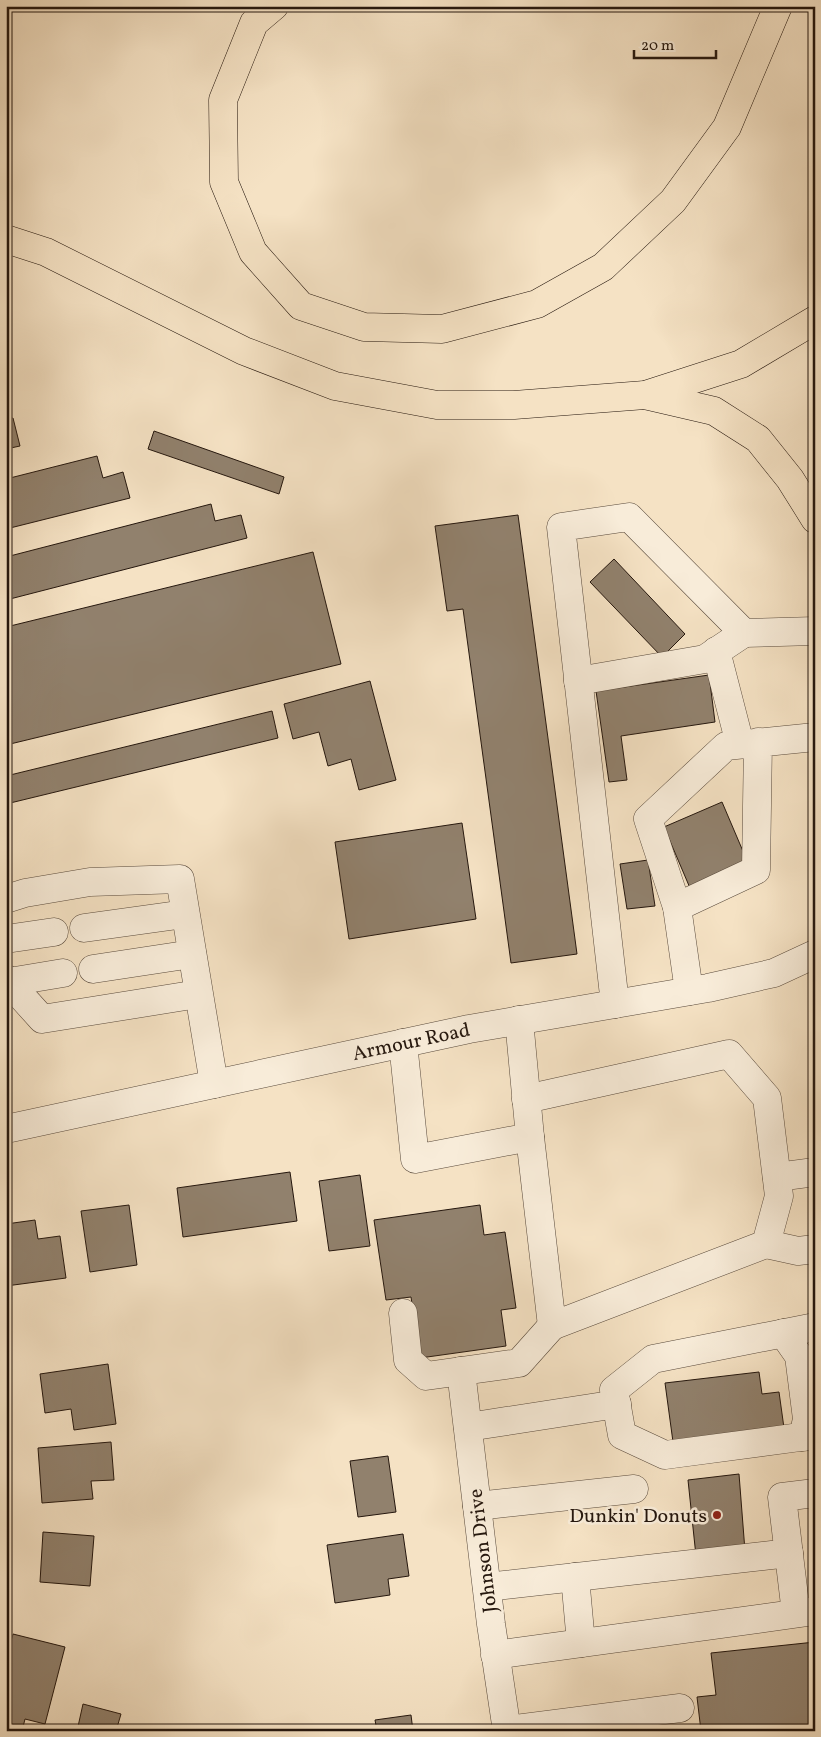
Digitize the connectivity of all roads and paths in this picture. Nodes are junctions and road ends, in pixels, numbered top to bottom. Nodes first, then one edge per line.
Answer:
1 (274, 6) edge
2 (778, 6) edge
3 (6, 239) edge
4 (815, 320) edge
5 (645, 395) junction
6 (815, 519) edge
7 (815, 631) edge
8 (744, 633) junction
9 (716, 651) junction
10 (578, 681) junction
11 (815, 737) edge
12 (749, 743) junction
13 (6, 899) edge
14 (677, 907) junction
15 (185, 914) junction
16 (84, 928) dead end
17 (54, 932) dead end
18 (6, 939) edge
19 (192, 954) junction
20 (815, 954) edge
21 (93, 969) dead end
22 (63, 973) dead end
23 (8, 980) edge
24 (689, 991) junction
25 (198, 994) junction
26 (614, 1004) junction
27 (520, 1020) junction
28 (403, 1043) junction
29 (214, 1084) junction
30 (526, 1099) junction
31 (6, 1129) edge
32 (530, 1137) junction
33 (815, 1172) edge
34 (777, 1177) junction
35 (766, 1244) junction
36 (815, 1248) edge
37 (402, 1313) dead end
38 (552, 1326) junction
39 (815, 1327) edge
40 (783, 1333) junction
41 (461, 1371) junction
42 (617, 1404) junction
43 (468, 1427) junction
44 (809, 1436) edge
45 (634, 1489) dead end
46 (815, 1493) edge
47 (477, 1506) junction
48 (789, 1553) junction
49 (574, 1577) junction
50 (487, 1587) junction
51 (806, 1612) edge
52 (581, 1643) junction
53 (495, 1655) junction
54 (680, 1708) dead end
55 (507, 1730) edge

1 - 2 highway
3 - 5 highway
4 - 5 highway
5 - 6 highway
7 - 8 street
8 - 9 street
8 - 10 street
9 - 10 street
9 - 12 street
10 - 26 street
11 - 12 street
12 - 14 street
12 - 14 street
13 - 15 street
14 - 24 street
15 - 16 street
15 - 19 street
17 - 18 street
19 - 21 street
19 - 25 street
20 - 24 street, Armour Road
22 - 23 street
23 - 25 street
24 - 26 street, Armour Road
25 - 29 street
26 - 27 street, Armour Road
27 - 28 street, Armour Road
27 - 30 street
28 - 29 street, Armour Road
28 - 32 street
29 - 31 street, Armour Road
30 - 32 street
30 - 34 street
32 - 38 street
33 - 34 street
34 - 35 street
35 - 36 street
35 - 38 street
37 - 41 street
38 - 41 street
39 - 40 street
40 - 42 street
40 - 44 street
41 - 43 street, Johnson Drive
42 - 43 street
42 - 44 street
43 - 47 street, Johnson Drive
45 - 47 street
46 - 48 street
47 - 50 street, Johnson Drive
48 - 49 street
48 - 51 street
49 - 50 street
49 - 52 street
50 - 53 street, Johnson Drive
51 - 52 street
52 - 53 street
53 - 55 street, Johnson Drive
54 - 55 street

